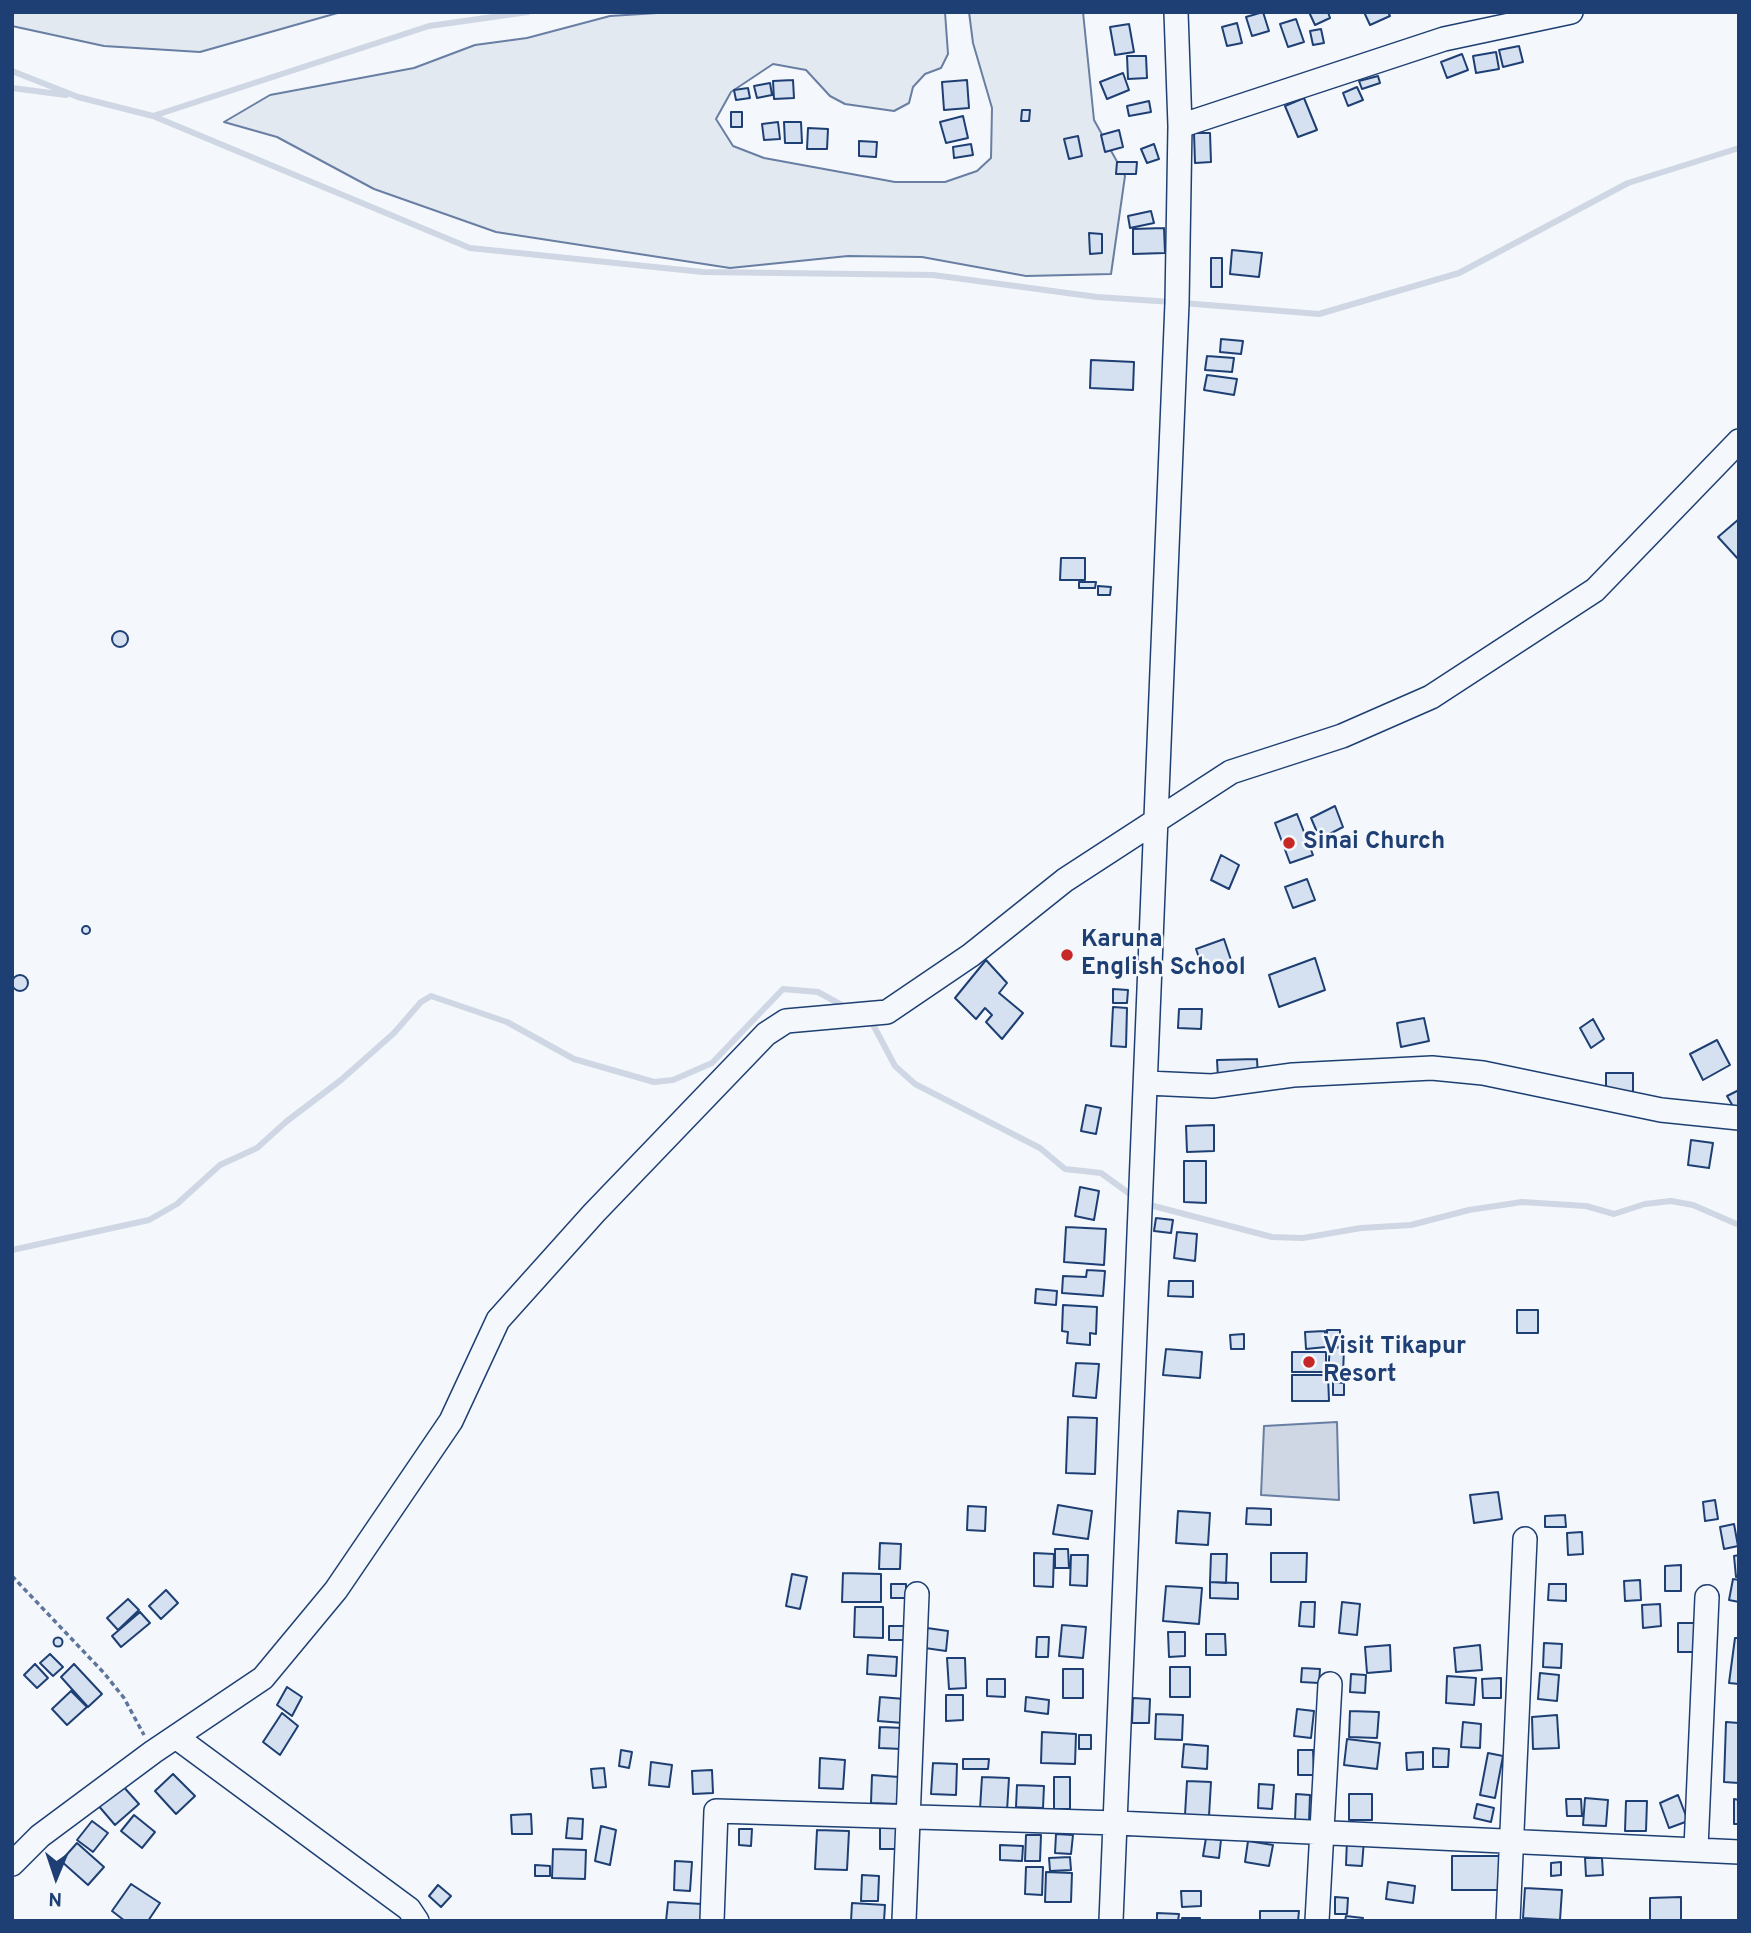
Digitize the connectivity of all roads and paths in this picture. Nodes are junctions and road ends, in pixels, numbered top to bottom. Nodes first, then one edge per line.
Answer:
1 (1176, 12) edge
2 (1571, 12) edge
3 (1180, 126) junction
4 (1739, 440) edge
5 (1157, 820) junction
6 (1147, 1083) junction
7 (1739, 1118) edge
8 (1525, 1539) dead end
9 (12, 1576) edge
10 (917, 1594) dead end
11 (1707, 1597) dead end
12 (1330, 1684) dead end
13 (176, 1737) junction
14 (153, 1752) junction
15 (909, 1817) junction
16 (1116, 1823) junction
17 (1321, 1832) junction
18 (1511, 1840) junction
19 (1696, 1848) junction
20 (1739, 1852) edge
21 (12, 1864) edge
22 (417, 1921) edge
23 (712, 1921) edge
24 (904, 1921) edge
25 (1111, 1921) edge
26 (1317, 1921) edge
27 (1508, 1921) edge

1 - 3 street
2 - 3 street
3 - 5 street
4 - 5 street
5 - 6 street
5 - 13 street
6 - 7 street
6 - 16 street
8 - 18 street
9 - 14 path
10 - 15 street
11 - 19 street
12 - 17 street
13 - 14 street
13 - 22 street
14 - 21 street
15 - 16 street
15 - 23 street
15 - 24 street
16 - 17 street
16 - 25 street
17 - 18 street
17 - 26 street
18 - 19 street
18 - 27 street
19 - 20 street

